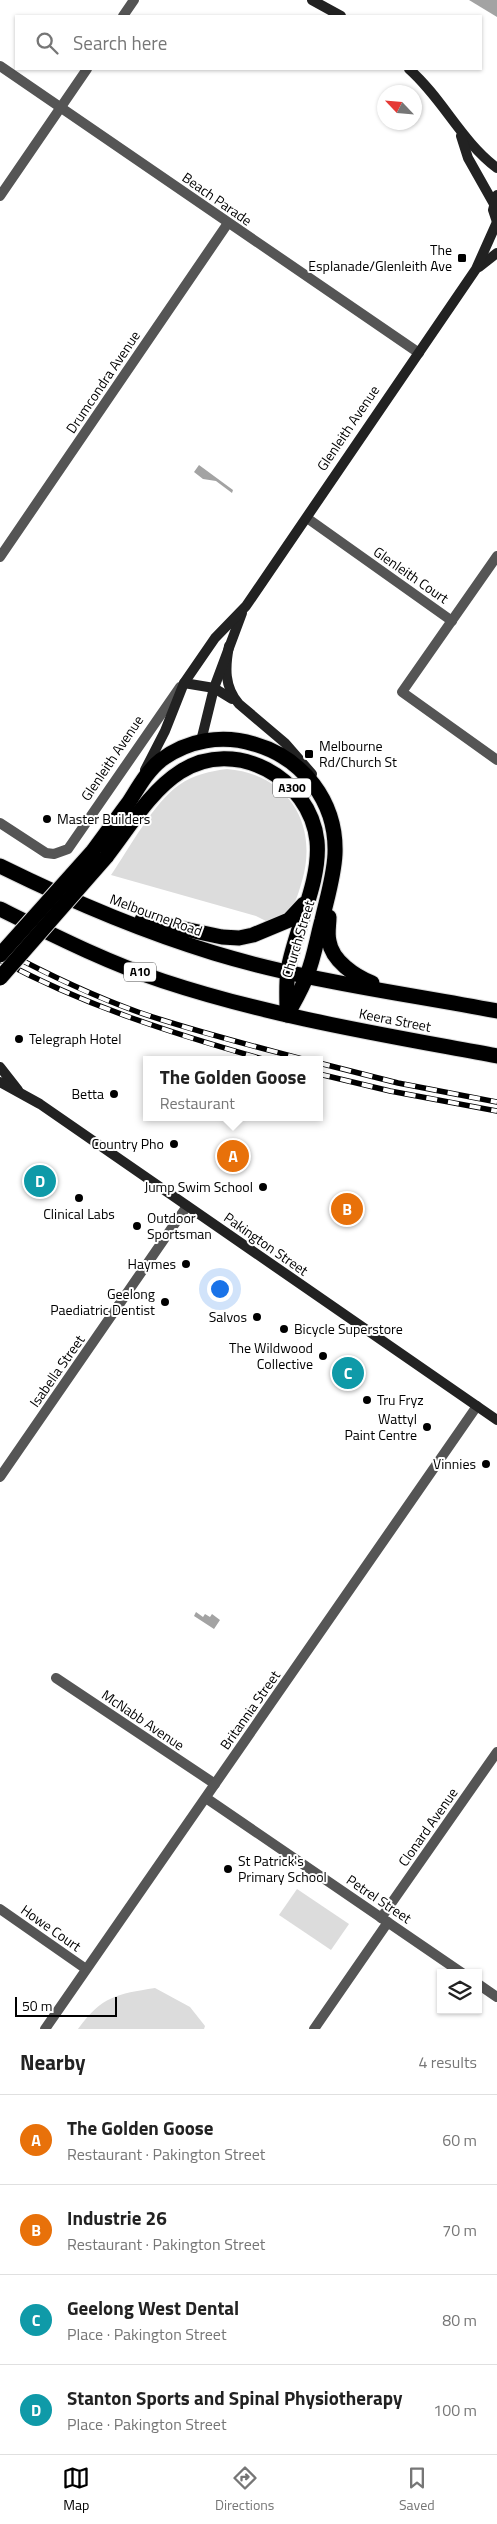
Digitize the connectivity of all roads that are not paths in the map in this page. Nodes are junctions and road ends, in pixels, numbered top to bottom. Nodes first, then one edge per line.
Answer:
1 (134, 0) edge
2 (312, 0) edge
3 (124, 15) edge
4 (339, 15) edge
5 (0, 66) edge
6 (86, 70) edge
7 (411, 70) edge
8 (61, 108) junction
9 (459, 130) junction
10 (497, 168) edge
11 (0, 196) edge
12 (495, 200) edge
13 (497, 222) edge
14 (228, 223) junction
15 (497, 253) edge
16 (476, 269) junction
17 (419, 353) junction
18 (307, 518) junction
19 (497, 556) edge
20 (0, 557) edge
21 (246, 606) junction
22 (452, 621) junction
23 (229, 646) junction
24 (184, 683) junction
25 (214, 688) junction
26 (239, 704) junction
27 (201, 741) junction
28 (497, 760) edge
29 (184, 769) junction
30 (327, 807) junction
31 (122, 811) junction
32 (0, 823) edge
33 (99, 854) junction
34 (0, 866) edge
35 (332, 881) junction
36 (307, 898) junction
37 (0, 909) edge
38 (98, 911) junction
39 (0, 955) edge
40 (288, 971) junction
41 (307, 975) junction
42 (0, 978) edge
43 (392, 991) junction
44 (497, 1011) edge
45 (287, 1016) junction
46 (497, 1056) edge
47 (0, 1067) edge
48 (0, 1082) edge
49 (0, 1086) edge
50 (19, 1090) junction
51 (187, 1206) junction
52 (477, 1406) junction
53 (497, 1420) edge
54 (0, 1477) edge
55 (56, 1678) dead end
56 (497, 1752) edge
57 (215, 1784) junction
58 (206, 1798) junction
59 (0, 1909) edge
60 (384, 1920) junction
61 (86, 1969) junction
62 (456, 1969) edge
63 (482, 1987) edge
64 (497, 1997) edge
65 (45, 2029) edge
66 (314, 2029) edge

1 - 3 street
2 - 4 street
5 - 8 street, Beach Parade
6 - 8 street
7 - 9 street
8 - 11 street
8 - 14 street, Beach Parade
9 - 10 street
9 - 12 street
12 - 13 street
13 - 16 street, Glenleith Avenue
14 - 17 street, Beach Parade
14 - 20 street, Drumcondra Avenue
15 - 16 street, Glenleith Avenue
16 - 17 street, Glenleith Avenue
17 - 18 street, Glenleith Avenue
18 - 21 street, Glenleith Avenue
18 - 22 street, Glenleith Court
19 - 22 street
21 - 23 street, Glenleith Avenue
21 - 24 street, Glenleith Avenue
22 - 28 street, Glenleith Court
23 - 25 street, Glenleith Avenue
23 - 26 street
24 - 25 street
24 - 31 street, Glenleith Avenue
24 - 32 street, Glenleith Avenue
25 - 26 street
25 - 27 street, Glenleith Avenue
26 - 30 street
27 - 29 highway, Glenleith Avenue
27 - 30 highway, Church Street / A300
27 - 31 highway, Church Street / A300
29 - 33 highway, Church Street / A300
29 - 36 highway, Church Street / A300
30 - 35 highway, Church Street / A300
31 - 33 highway, Church Street / A300
33 - 39 highway, Church Street / A300, bridge
33 - 42 highway, Church Street / A300, bridge
34 - 38 highway, Melbourne Road
35 - 41 highway, Church Street / A300
35 - 43 highway
36 - 38 highway
36 - 40 highway, Church Street / A300
37 - 45 highway, A10
38 - 40 highway, Melbourne Road
40 - 41 highway, Melbourne Road
40 - 45 highway, Church Street / A300
41 - 43 highway, Keera Street
41 - 45 highway, Church Street / A300
43 - 44 highway, Keera Street
45 - 46 highway, Keera Street / A10
47 - 50 street, Pakington Street
48 - 50 street, Pakington Street
49 - 50 street
50 - 51 street, Pakington Street
51 - 52 street, Pakington Street
51 - 54 street, Isabella Street
52 - 53 street, Pakington Street
52 - 57 street, Britannia Street
55 - 57 street, McNabb Avenue
56 - 60 street, Clonard Avenue
57 - 58 street, Britannia Street
58 - 60 street, Petrel Street
58 - 61 street, Britannia Street
59 - 61 street, Howe Court
60 - 62 street, Petrel Street
60 - 66 street, Clonard Avenue
61 - 65 street, Britannia Street
63 - 64 street

